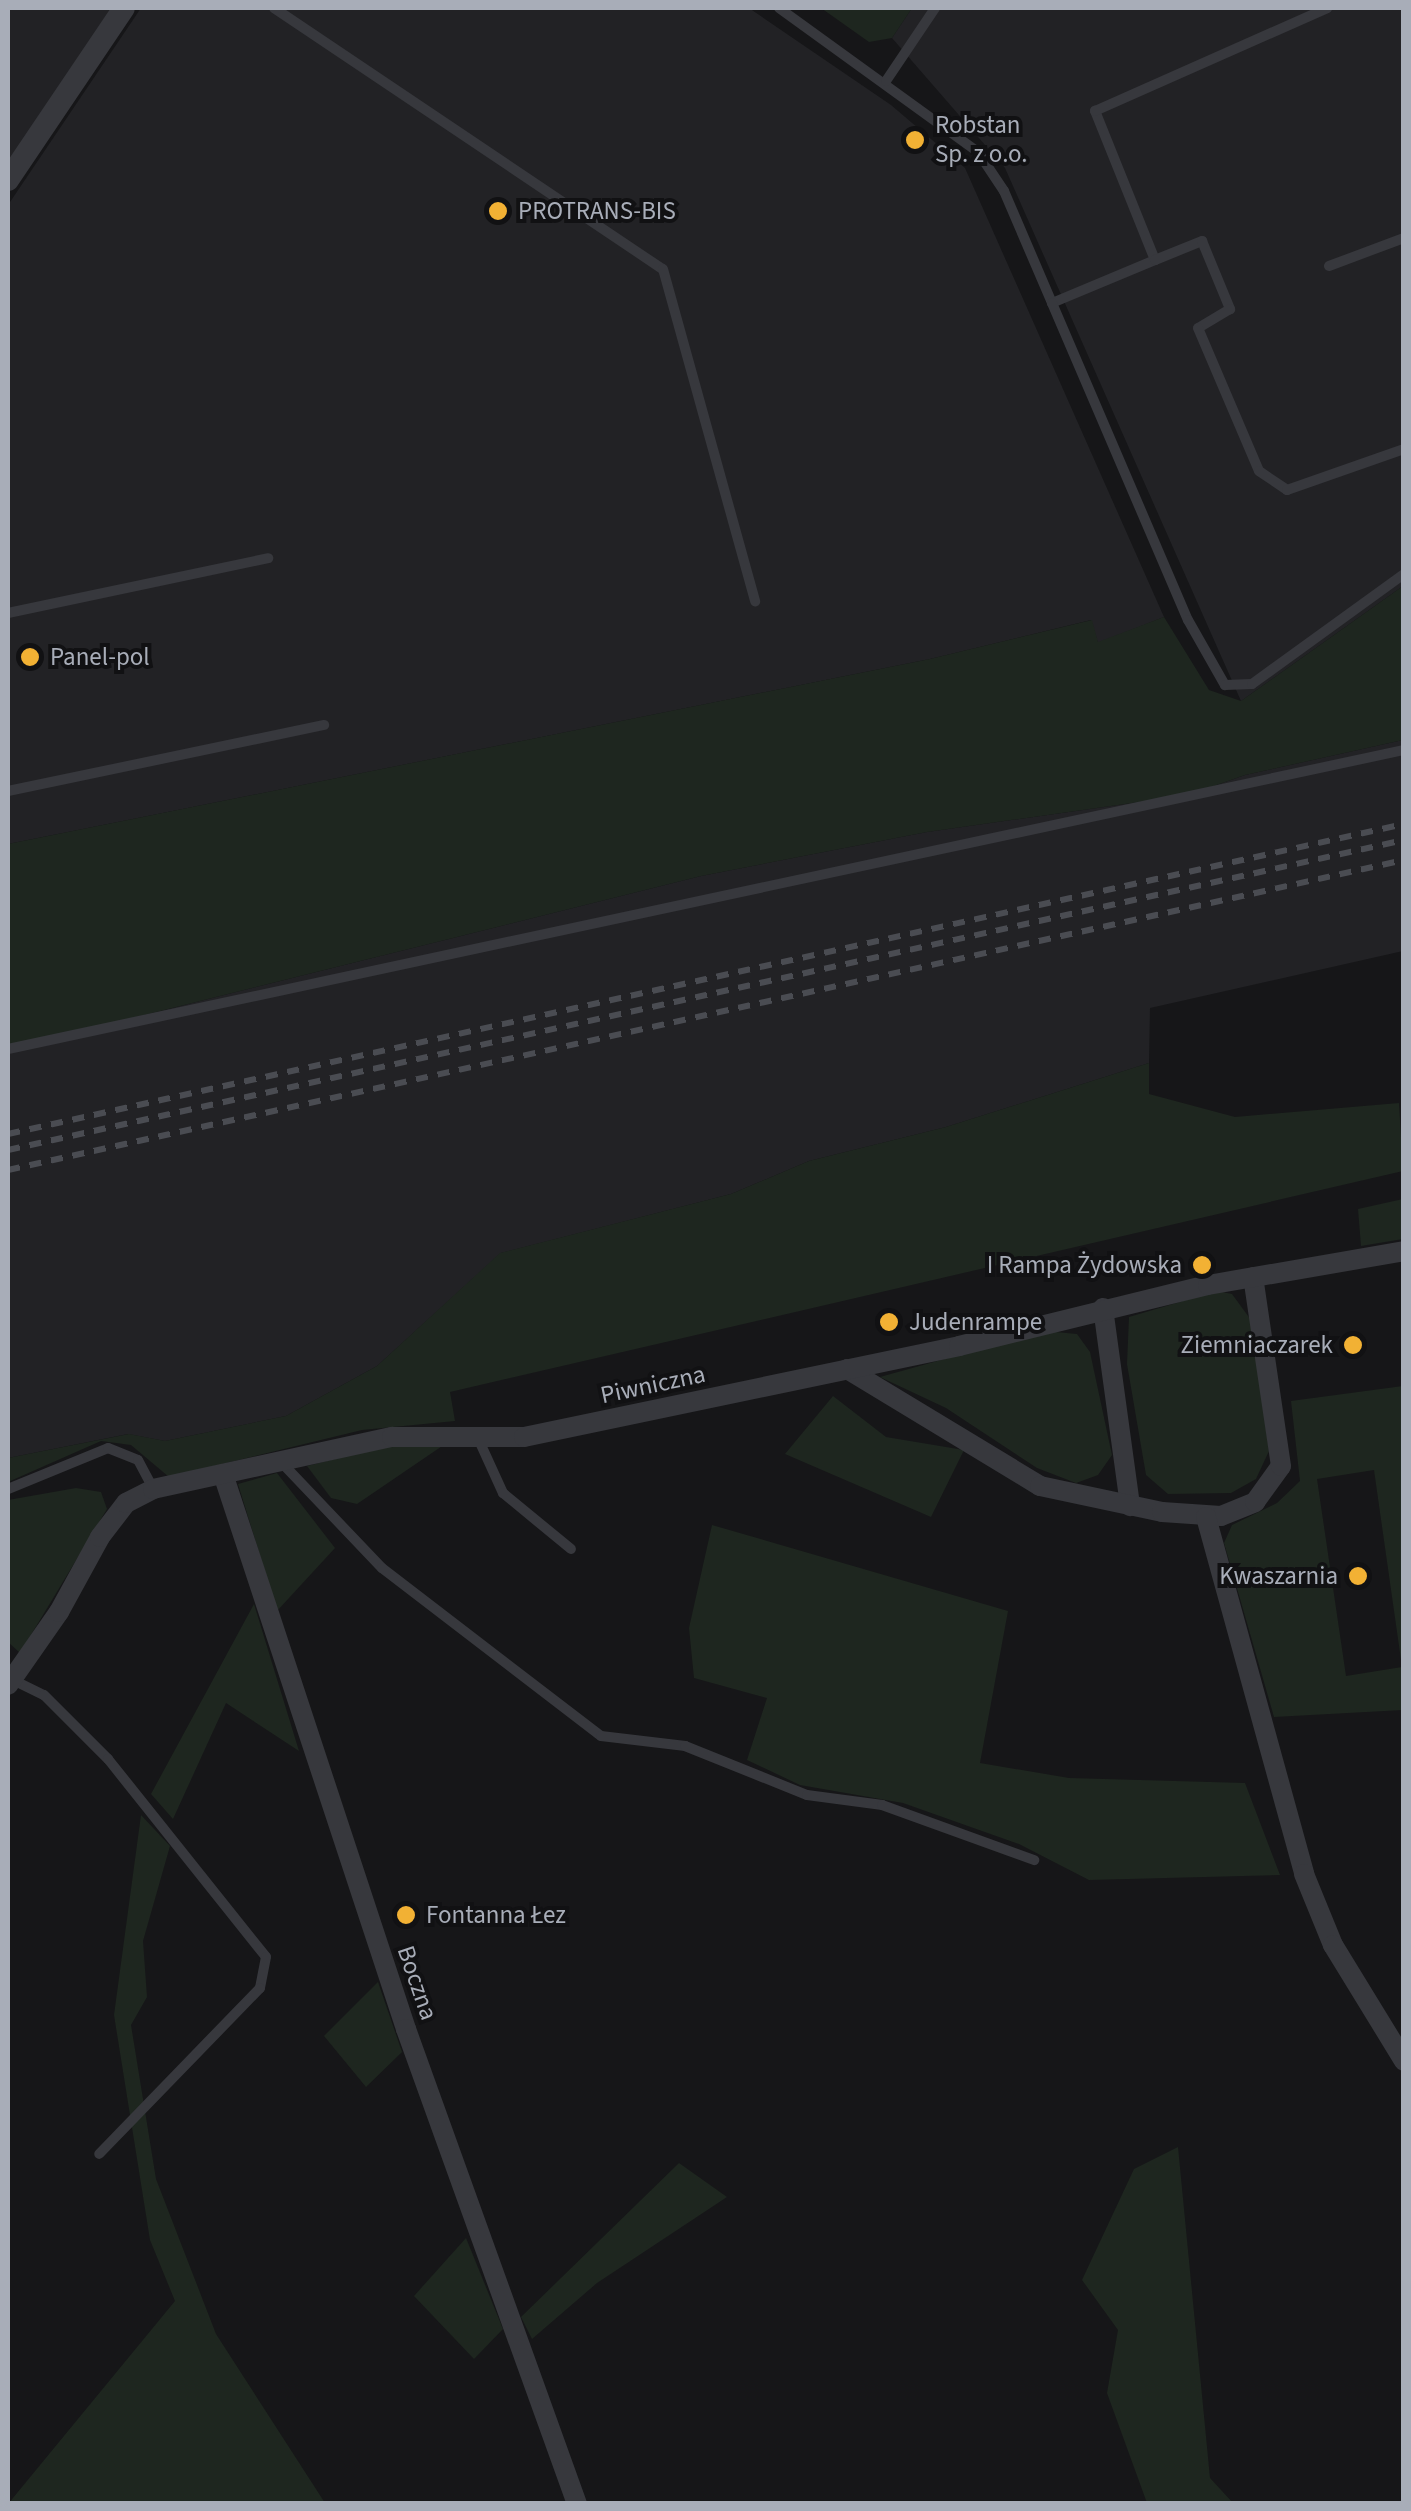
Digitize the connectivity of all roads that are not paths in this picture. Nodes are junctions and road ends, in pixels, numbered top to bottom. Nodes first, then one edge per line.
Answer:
1 (124, 8) edge
2 (274, 8) edge
3 (779, 8) edge
4 (935, 8) edge
5 (1327, 8) edge
6 (886, 81) junction
7 (8, 180) edge
8 (1404, 238) edge
9 (1155, 260) junction
10 (1329, 266) dead end
11 (1052, 303) junction
12 (1404, 449) edge
13 (268, 558) dead end
14 (1404, 574) edge
15 (755, 601) dead end
16 (8, 613) edge
17 (324, 726) dead end
18 (1404, 750) edge
19 (8, 791) edge
20 (8, 1049) edge
21 (1404, 1250) edge
22 (1252, 1277) junction
23 (1103, 1308) junction
24 (847, 1370) junction
25 (476, 1435) junction
26 (282, 1462) junction
27 (223, 1474) junction
28 (8, 1488) edge
29 (153, 1489) junction
30 (1130, 1506) junction
31 (1206, 1517) junction
32 (571, 1549) dead end
33 (10, 1682) edge
34 (1034, 1860) dead end
35 (1404, 2061) edge
36 (99, 2154) dead end
37 (577, 2504) edge

1 - 7 street
2 - 15 lane
3 - 6 lane
4 - 6 lane
5 - 9 lane
6 - 11 lane
8 - 10 lane
9 - 11 lane
9 - 12 lane
11 - 14 lane
13 - 16 lane
17 - 19 lane
18 - 20 lane
21 - 22 street, Piwniczna
22 - 23 street, Piwniczna
22 - 31 street
23 - 24 street, Piwniczna
23 - 30 street
24 - 25 street, Piwniczna
24 - 30 street
25 - 26 street, Piwniczna
25 - 32 lane
26 - 27 street, Piwniczna
26 - 34 lane
27 - 29 street, Piwniczna
27 - 37 street, Boczna
28 - 29 lane
29 - 33 street, Piwniczna
30 - 31 street
31 - 35 street
33 - 36 lane

